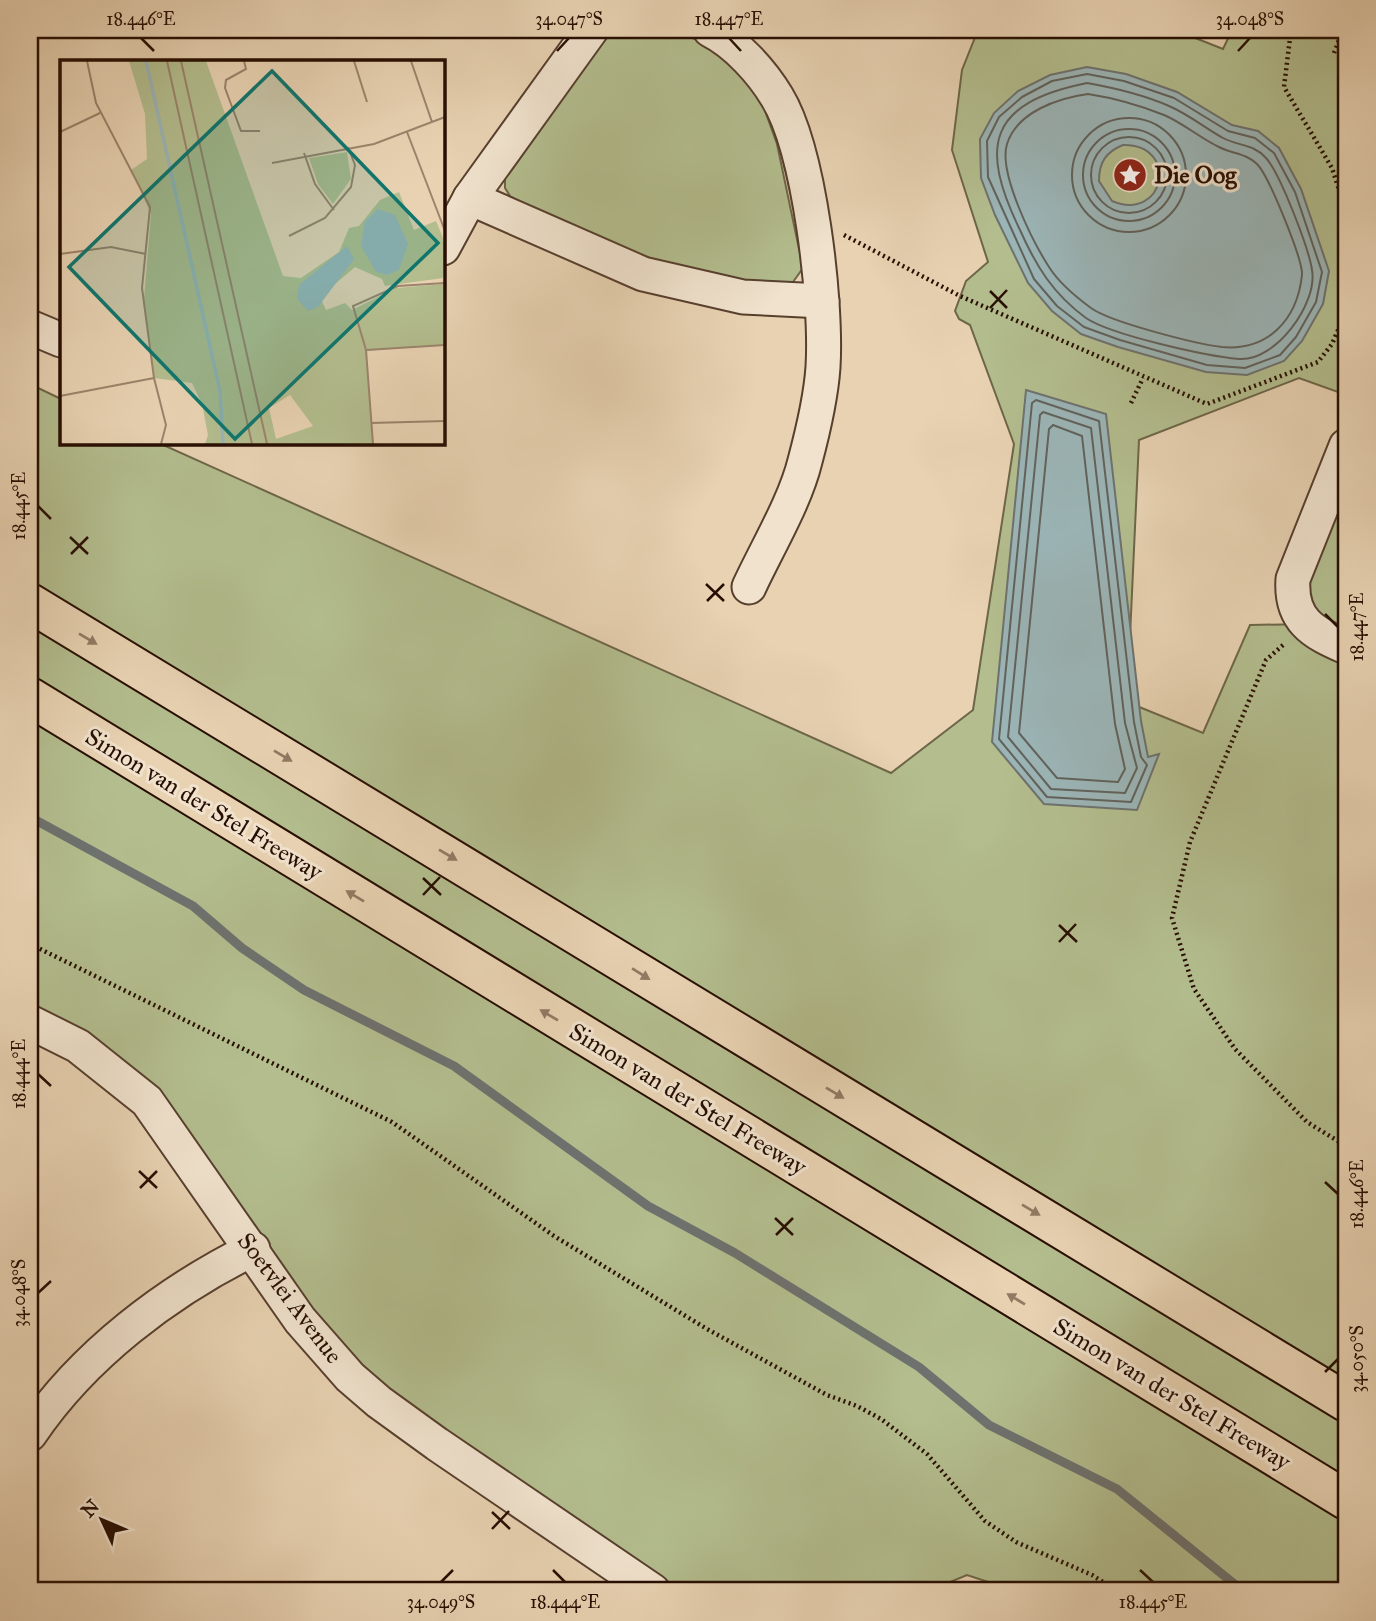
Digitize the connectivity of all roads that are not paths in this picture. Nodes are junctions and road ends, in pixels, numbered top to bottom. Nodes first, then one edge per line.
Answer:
1 (591, 30) edge
2 (710, 30) edge
3 (470, 198) junction
4 (444, 246) edge
5 (822, 301) junction
6 (30, 327) edge
7 (60, 340) edge
8 (1346, 446) edge
9 (749, 587) dead end
10 (30, 603) edge
11 (1346, 648) edge
12 (30, 697) edge
13 (30, 1022) edge
14 (253, 1249) junction
15 (1346, 1402) edge
16 (30, 1434) edge
17 (1346, 1500) edge
18 (653, 1591) edge

1 - 3 street
2 - 5 street
3 - 4 street
3 - 5 street
5 - 9 street
6 - 7 street
8 - 11 street
10 -> 15 highway
17 -> 12 highway, Simon van der Stel Freeway
13 - 14 street, Soetvlei Avenue
14 - 16 street
14 - 18 street, Soetvlei Avenue

